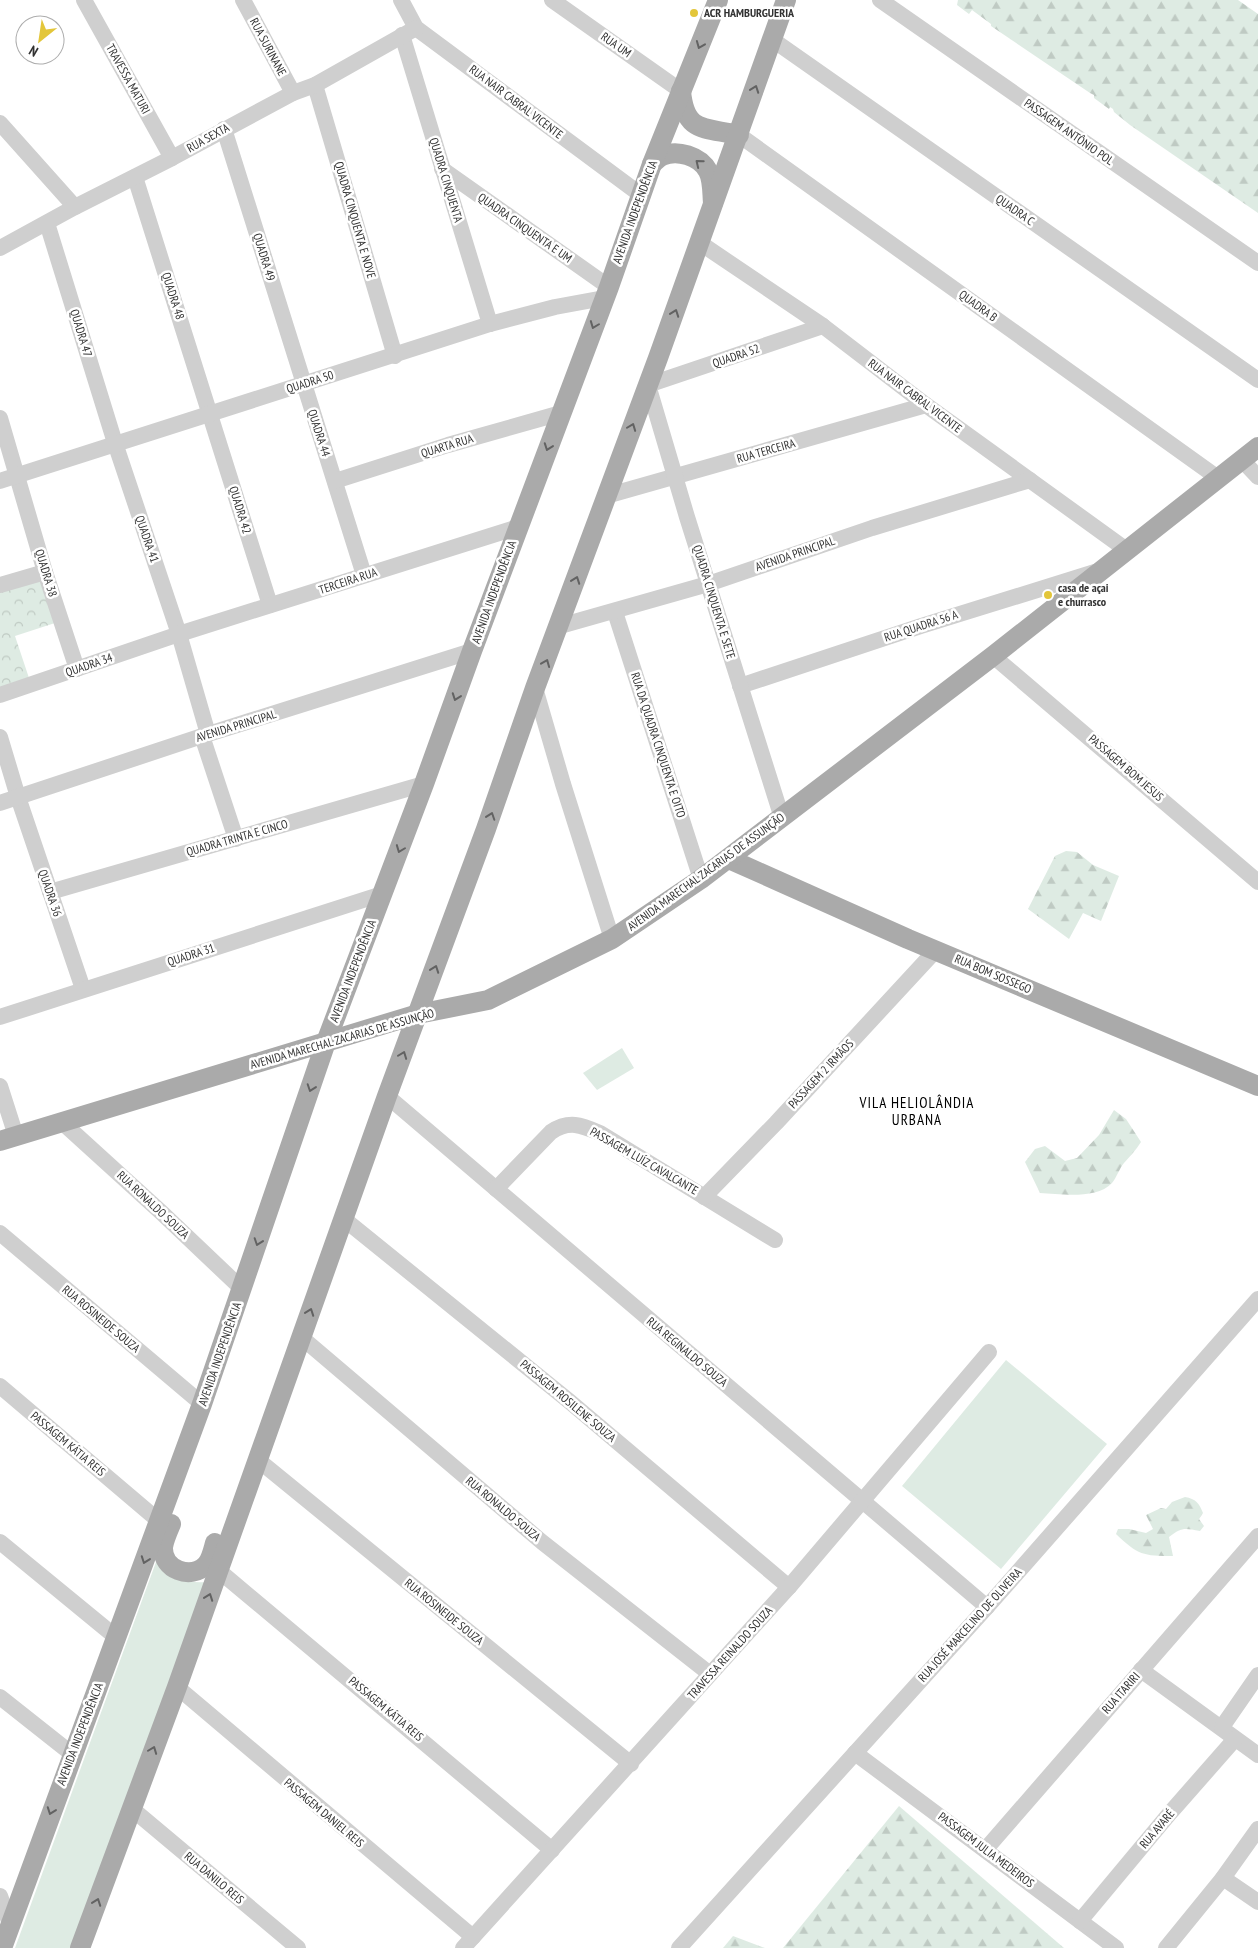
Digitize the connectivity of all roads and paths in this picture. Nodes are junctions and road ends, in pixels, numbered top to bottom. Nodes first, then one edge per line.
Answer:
1 (84, 0) edge
2 (243, 0) edge
3 (401, 0) edge
4 (552, 0) edge
5 (718, 0) edge
6 (786, 0) edge
7 (880, 0) edge
8 (409, 31) junction
9 (773, 40) junction
10 (315, 85) junction
11 (681, 91) junction
12 (292, 93) junction
13 (0, 123) edge
14 (224, 130) junction
15 (739, 135) junction
16 (172, 158) junction
17 (652, 164) junction
18 (442, 169) junction
19 (135, 177) junction
20 (641, 195) junction
21 (75, 207) junction
22 (713, 207) junction
23 (47, 223) junction
24 (700, 243) junction
25 (0, 248) edge
26 (1258, 264) edge
27 (606, 292) junction
28 (490, 324) junction
29 (823, 326) junction
30 (395, 356) junction
31 (1258, 380) edge
32 (304, 384) junction
33 (648, 385) junction
34 (926, 405) junction
35 (561, 413) junction
36 (210, 414) junction
37 (0, 418) edge
38 (115, 443) junction
39 (1258, 447) edge
40 (1242, 460) junction
41 (18, 476) junction
42 (675, 477) junction
43 (1258, 477) edge
44 (1218, 478) junction
45 (1030, 480) junction
46 (335, 481) junction
47 (0, 482) edge
48 (606, 496) junction
49 (518, 527) junction
50 (1128, 550) junction
51 (1104, 570) junction
52 (45, 572) junction
53 (364, 575) junction
54 (708, 584) junction
55 (0, 585) edge
56 (270, 606) junction
57 (615, 612) junction
58 (560, 626) junction
59 (179, 634) junction
60 (472, 651) junction
61 (993, 656) junction
62 (77, 669) junction
63 (740, 686) junction
64 (536, 688) junction
65 (0, 695) edge
66 (205, 735) junction
67 (0, 736) edge
68 (424, 784) junction
69 (18, 797) junction
70 (0, 803) edge
71 (782, 818) junction
72 (236, 839) junction
73 (728, 859) junction
74 (701, 879) junction
75 (1258, 882) edge
76 (50, 892) junction
77 (382, 894) junction
78 (612, 939) junction
79 (936, 950) junction
80 (83, 989) junction
81 (418, 1014) junction
82 (0, 1017) edge
83 (326, 1042) junction
84 (0, 1086) edge
85 (1258, 1086) edge
86 (387, 1096) junction
87 (63, 1123) junction
88 (8, 1139) edge
89 (496, 1189) junction
90 (704, 1197) junction
91 (344, 1218) junction
92 (0, 1233) edge
93 (775, 1240) dead end
94 (242, 1289) junction
95 (1258, 1299) edge
96 (301, 1337) junction
97 (989, 1352) dead end
98 (215, 1364) junction
99 (288, 1377) junction
100 (0, 1386) edge
101 (202, 1404) junction
102 (258, 1460) junction
103 (862, 1501) junction
104 (159, 1521) junction
105 (1258, 1536) edge
106 (0, 1542) edge
107 (218, 1570) junction
108 (790, 1587) junction
109 (987, 1607) junction
110 (117, 1638) junction
111 (1141, 1670) junction
112 (710, 1674) junction
113 (1258, 1675) edge
114 (177, 1687) junction
115 (0, 1697) edge
116 (1222, 1727) junction
117 (1235, 1739) junction
118 (855, 1753) junction
119 (72, 1754) junction
120 (1258, 1755) edge
121 (630, 1764) junction
122 (131, 1808) junction
123 (1258, 1829) edge
124 (552, 1850) junction
125 (985, 1850) junction
126 (1223, 1878) junction
127 (0, 1896) edge
128 (1258, 1902) edge
129 (1080, 1921) junction
130 (10, 1924) junction
131 (468, 1943) edge
132 (84, 1946) edge
133 (2, 1948) edge
134 (298, 1948) edge
135 (679, 1948) edge
136 (1116, 1948) edge
137 (1166, 1948) edge

1 - 16 street, TRAVESSA MATURI
2 - 12 street, RUA SURINANE
3 - 8 street, RUA NAIR CABRAL VICENTE
4 - 11 street, RUA UM
5 -> 11 main road, AVENIDA INDEPENDÊNCIA
6 - 9 main road
7 - 26 street, PASSAGEM ANTÔNIO POL
8 - 10 street, RUA SEXTA
8 - 18 street, QUADRA CINQUENTA
8 - 20 street, RUA NAIR CABRAL VICENTE
15 -> 9 main road
9 - 31 street, QUADRA C
10 - 12 street, RUA SEXTA
10 - 30 street, QUADRA CINQUENTA E NOVE
11 - 15 main road
11 - 17 main road, AVENIDA INDEPENDÊNCIA
12 - 14 street, RUA SEXTA
13 - 21 street
14 - 16 street, RUA SEXTA
14 - 32 street, QUADRA 49
15 - 22 main road
15 - 44 street, QUADRA B
16 - 19 street, RUA SEXTA
17 - 20 main road, AVENIDA INDEPENDÊNCIA
22 -> 17 main road
18 - 27 street, QUADRA CINQUENTA E UM
18 - 28 street, QUADRA CINQUENTA
19 - 21 street, RUA SEXTA
19 - 36 street, QUADRA 48
20 - 27 main road, AVENIDA INDEPENDÊNCIA
21 - 23 street, RUA SEXTA
22 - 24 main road
23 - 25 street, RUA SEXTA
23 - 38 street, QUADRA 47
24 - 29 street, RUA NAIR CABRAL VICENTE
33 -> 24 main road
27 - 28 street, QUADRA 50
27 -> 35 main road, AVENIDA INDEPENDÊNCIA
28 - 30 street, QUADRA 50
29 - 33 street, QUADRA 52
29 - 34 street, RUA NAIR CABRAL VICENTE
30 - 32 street, QUADRA 50
32 - 36 street, QUADRA 50
32 - 46 street, QUADRA 44
33 - 42 street, QUADRA CINQUENTA E SETE
48 -> 33 main road
34 - 42 street, RUA TERCEIRA
34 - 45 street, RUA NAIR CABRAL VICENTE
35 - 46 street, QUARTA RUA
35 -> 49 main road, AVENIDA INDEPENDÊNCIA
36 - 38 street, QUADRA 50
36 - 56 street, QUADRA 42
37 - 41 street, QUADRA 38
38 - 41 street, QUADRA 50
38 - 59 street, QUADRA 41
39 - 40 main road, AVENIDA MARECHAL ZACARIAS DE ASSUNÇÃO
40 - 43 street
40 - 44 main road, AVENIDA MARECHAL ZACARIAS DE ASSUNÇÃO
41 - 47 street, QUADRA 50
41 - 52 street, QUADRA 38
42 - 48 street, RUA TERCEIRA
42 - 54 street, QUADRA CINQUENTA E SETE
44 - 50 main road, AVENIDA MARECHAL ZACARIAS DE ASSUNÇÃO
45 - 50 street, RUA NAIR CABRAL VICENTE
45 - 54 street, AVENIDA PRINCIPAL
46 - 53 street, QUADRA 44
58 -> 48 main road
49 - 53 street, TERCEIRA RUA
49 - 60 main road, AVENIDA INDEPENDÊNCIA
50 - 51 main road, AVENIDA MARECHAL ZACARIAS DE ASSUNÇÃO
51 - 61 main road, AVENIDA MARECHAL ZACARIAS DE ASSUNÇÃO
51 - 63 street, RUA QUADRA 56 A
52 - 55 street
52 - 62 street, QUADRA 38
53 - 56 street, TERCEIRA RUA
54 - 57 street, AVENIDA PRINCIPAL
54 - 63 street, QUADRA CINQUENTA E SETE
56 - 59 street, TERCEIRA RUA
57 - 58 street, AVENIDA PRINCIPAL
57 - 74 street, RUA DA QUADRA CINQUENTA E OITO
64 -> 58 main road
59 - 62 street, QUADRA 34
59 - 66 street, QUADRA 41
60 - 66 street, AVENIDA PRINCIPAL
60 -> 68 main road, AVENIDA INDEPENDÊNCIA
61 - 71 main road, AVENIDA MARECHAL ZACARIAS DE ASSUNÇÃO
61 - 75 street, PASSAGEM BOM JESUS
62 - 65 street, QUADRA 34
63 - 71 street, QUADRA CINQUENTA E SETE
64 - 78 street
81 -> 64 main road
66 - 69 street, AVENIDA PRINCIPAL
66 - 72 street
67 - 69 street, QUADRA 36
68 - 72 street, QUADRA TRINTA E CINCO
68 -> 77 main road, AVENIDA INDEPENDÊNCIA
69 - 70 street, AVENIDA PRINCIPAL
69 - 76 street, QUADRA 36
71 - 73 main road, AVENIDA MARECHAL ZACARIAS DE ASSUNÇÃO
72 - 76 street, QUADRA TRINTA E CINCO
73 - 74 main road, AVENIDA MARECHAL ZACARIAS DE ASSUNÇÃO
73 - 79 main road, RUA BOM SOSSEGO
74 - 78 main road, AVENIDA MARECHAL ZACARIAS DE ASSUNÇÃO
76 - 80 street, QUADRA 36
77 - 80 street, QUADRA 31
77 - 83 main road, AVENIDA INDEPENDÊNCIA
78 - 81 main road, AVENIDA MARECHAL ZACARIAS DE ASSUNÇÃO
79 - 85 main road, RUA BOM SOSSEGO
79 - 90 street, PASSAGEM 2 IRMÃOS
80 - 82 street, QUADRA 31
81 - 83 main road, AVENIDA MARECHAL ZACARIAS DE ASSUNÇÃO
86 -> 81 main road
83 - 87 main road, AVENIDA MARECHAL ZACARIAS DE ASSUNÇÃO
83 -> 94 main road, AVENIDA INDEPENDÊNCIA
84 - 88 street
86 - 89 street, RUA REGINALDO SOUZA
86 - 91 main road
87 - 88 main road, AVENIDA MARECHAL ZACARIAS DE ASSUNÇÃO
87 - 94 street, RUA RONALDO SOUZA
89 - 90 street, PASSAGEM LUÍZ CAVALCANTE
89 - 103 street, RUA REGINALDO SOUZA
90 - 93 street, PASSAGEM LUÍZ CAVALCANTE
96 -> 91 main road
91 - 108 street, PASSAGEM ROSILENE SOUZA
92 - 101 street, RUA ROSINEIDE SOUZA
94 - 98 main road, AVENIDA INDEPENDÊNCIA
95 - 109 street, RUA JOSÉ MARCELINO DE OLIVEIRA
96 - 99 main road
96 - 112 street, RUA RONALDO SOUZA
97 - 103 street, TRAVESSA REINALDO SOUZA
98 - 99 main road
98 - 101 main road, AVENIDA INDEPENDÊNCIA
99 - 102 main road
100 - 104 street, PASSAGEM KÁTIA REIS
101 - 104 main road, AVENIDA INDEPENDÊNCIA
102 - 107 main road
102 - 121 street, RUA ROSINEIDE SOUZA
103 - 108 street, TRAVESSA REINALDO SOUZA
103 - 109 street, RUA REGINALDO SOUZA
104 -> 110 main road, AVENIDA INDEPENDÊNCIA
105 - 111 street, RUA ITARIRI
106 - 110 street
114 -> 107 main road
107 - 124 street, PASSAGEM KÁTIA REIS
108 - 112 street, TRAVESSA REINALDO SOUZA
109 - 118 street, RUA JOSÉ MARCELINO DE OLIVEIRA
110 - 119 main road, AVENIDA INDEPENDÊNCIA
111 - 116 street
111 - 125 street, RUA ITARIRI
112 - 121 street, TRAVESSA REINALDO SOUZA
113 - 116 street
122 -> 114 main road
114 - 131 street, PASSAGEM DANIEL REIS
115 - 119 street
116 - 117 street
117 - 120 street
117 - 129 street, RUA AVARÉ
118 - 125 street, PASSAGEM JULIA MEDEIROS
118 - 135 street, RUA JOSÉ MARCELINO DE OLIVEIRA
119 -> 130 main road, AVENIDA INDEPENDÊNCIA
121 - 124 street, TRAVESSA REINALDO SOUZA
132 -> 122 main road
122 - 134 street, RUA DANILO REIS
123 - 126 street
124 - 131 street, TRAVESSA REINALDO SOUZA
125 - 129 street, PASSAGEM JULIA MEDEIROS
126 - 128 street
126 - 137 street
127 - 130 street
129 - 136 street, PASSAGEM JULIA MEDEIROS
130 - 133 main road, AVENIDA INDEPENDÊNCIA

